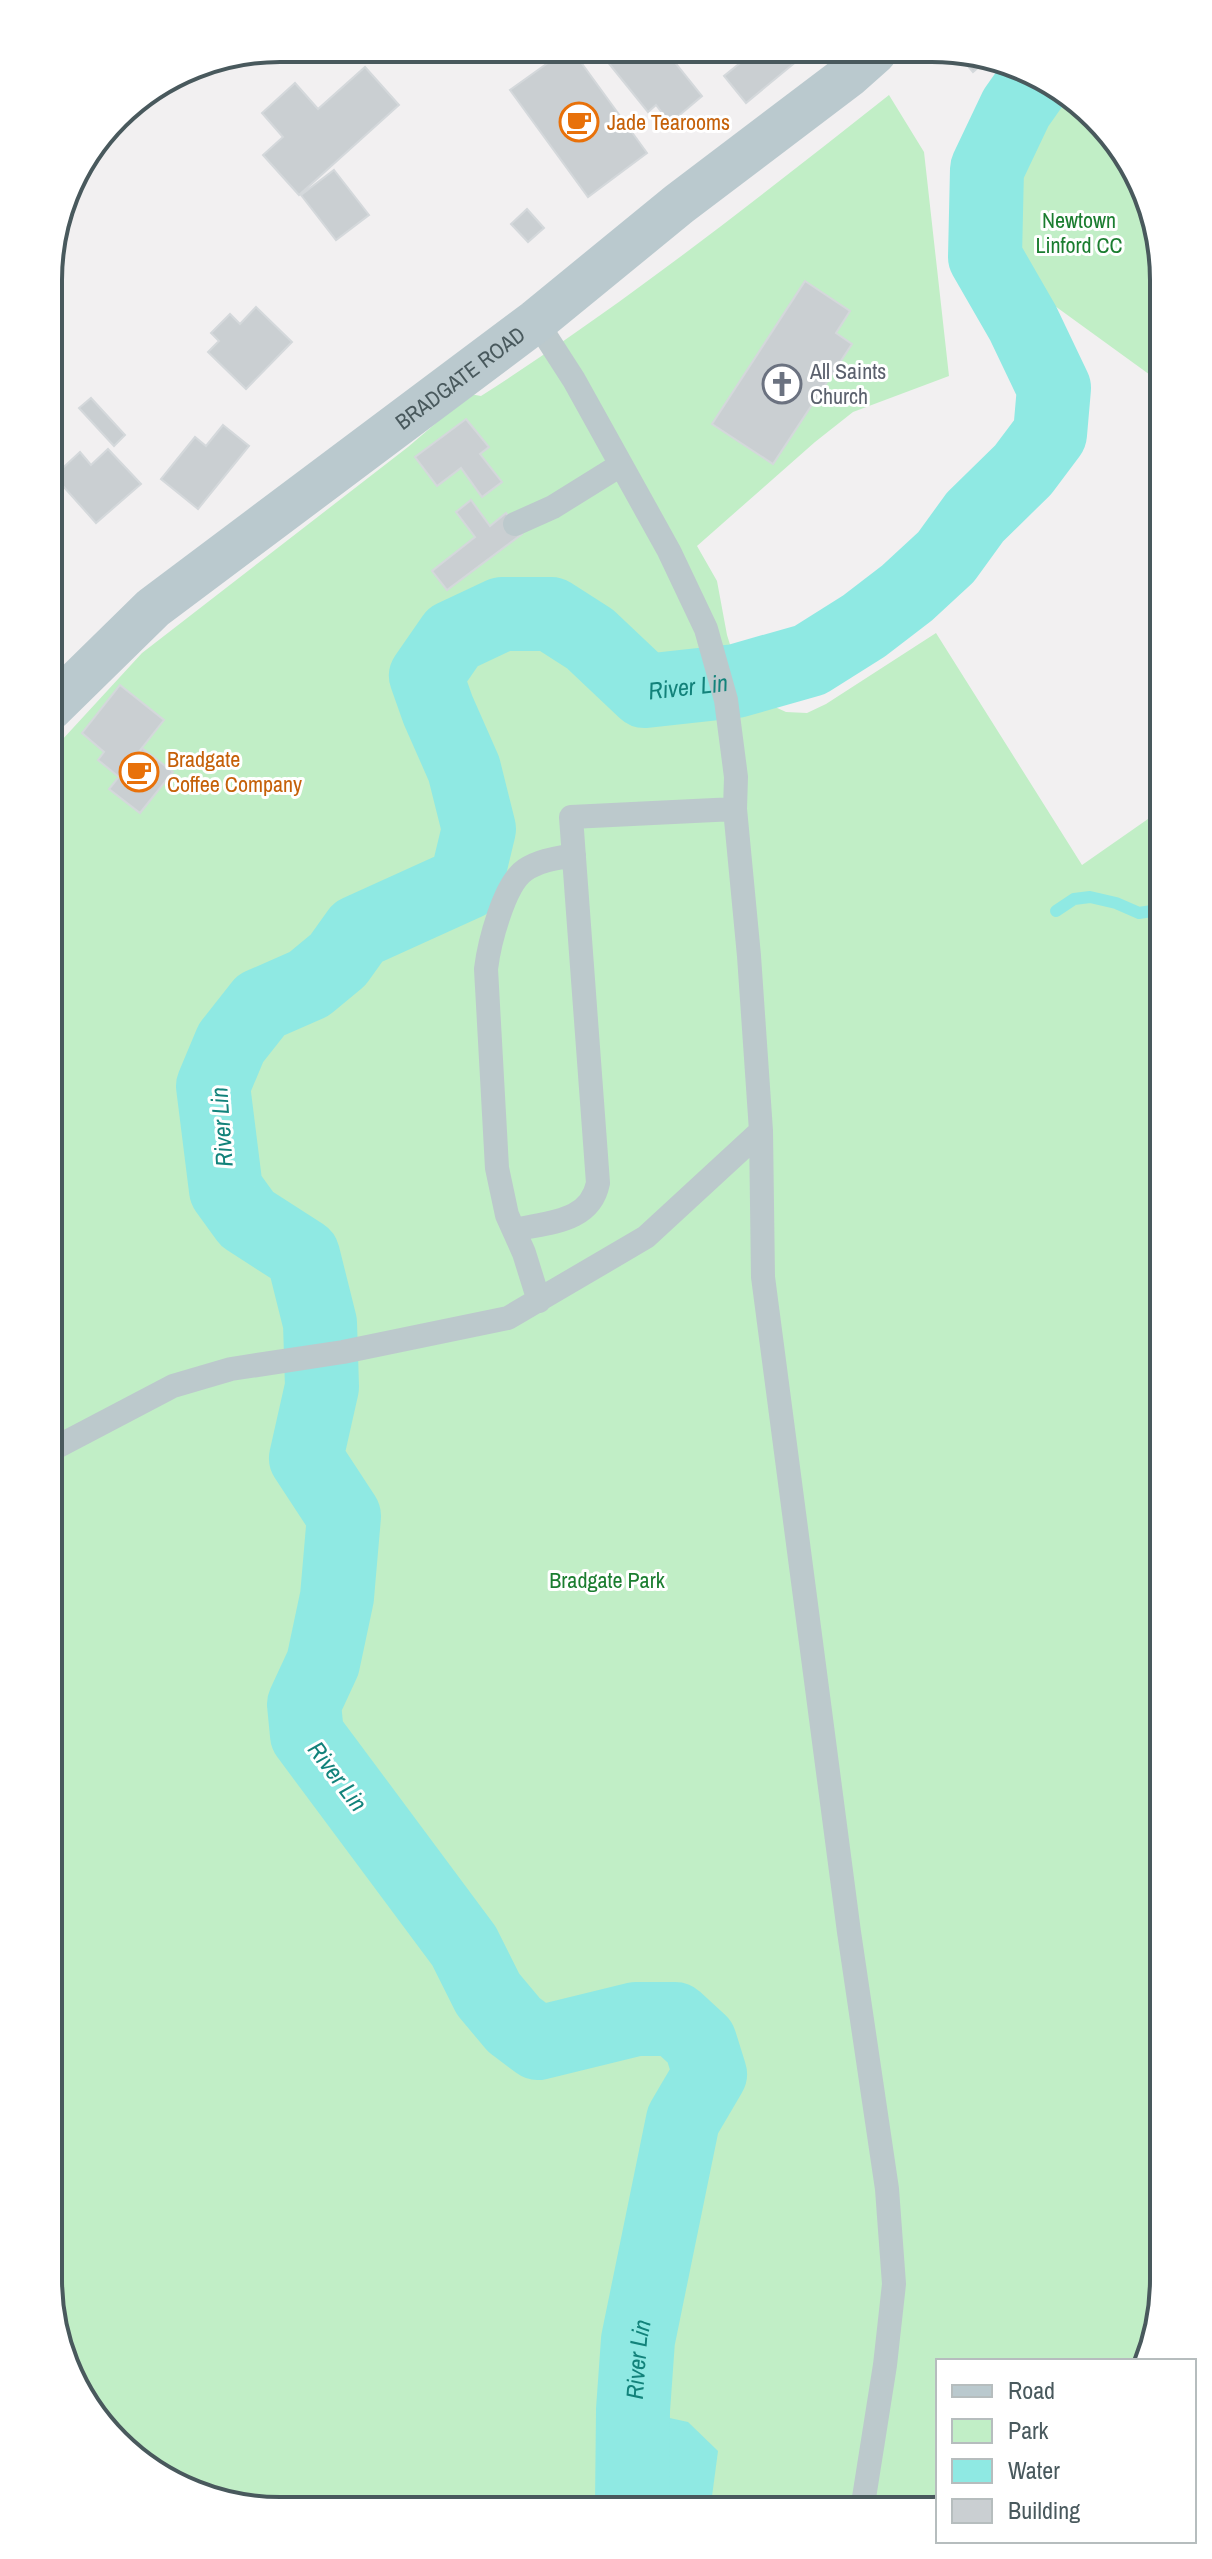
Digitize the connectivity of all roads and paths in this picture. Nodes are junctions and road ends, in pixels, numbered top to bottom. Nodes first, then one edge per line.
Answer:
1 (864, 62) edge
2 (536, 321) junction
3 (619, 466) junction
4 (515, 524) dead end
5 (62, 697) edge
6 (735, 809) junction
7 (574, 855) junction
8 (761, 1131) junction
9 (514, 1230) junction
10 (539, 1301) junction
11 (62, 1444) edge
12 (864, 2497) edge

1 - 2 street, BRADGATE ROAD
2 - 3 lane
2 - 5 street, BRADGATE ROAD
3 - 4 lane
3 - 6 lane
6 - 7 lane
6 - 8 lane
7 - 9 lane
7 - 9 lane
8 - 10 lane
8 - 12 lane
9 - 10 lane
10 - 11 lane

